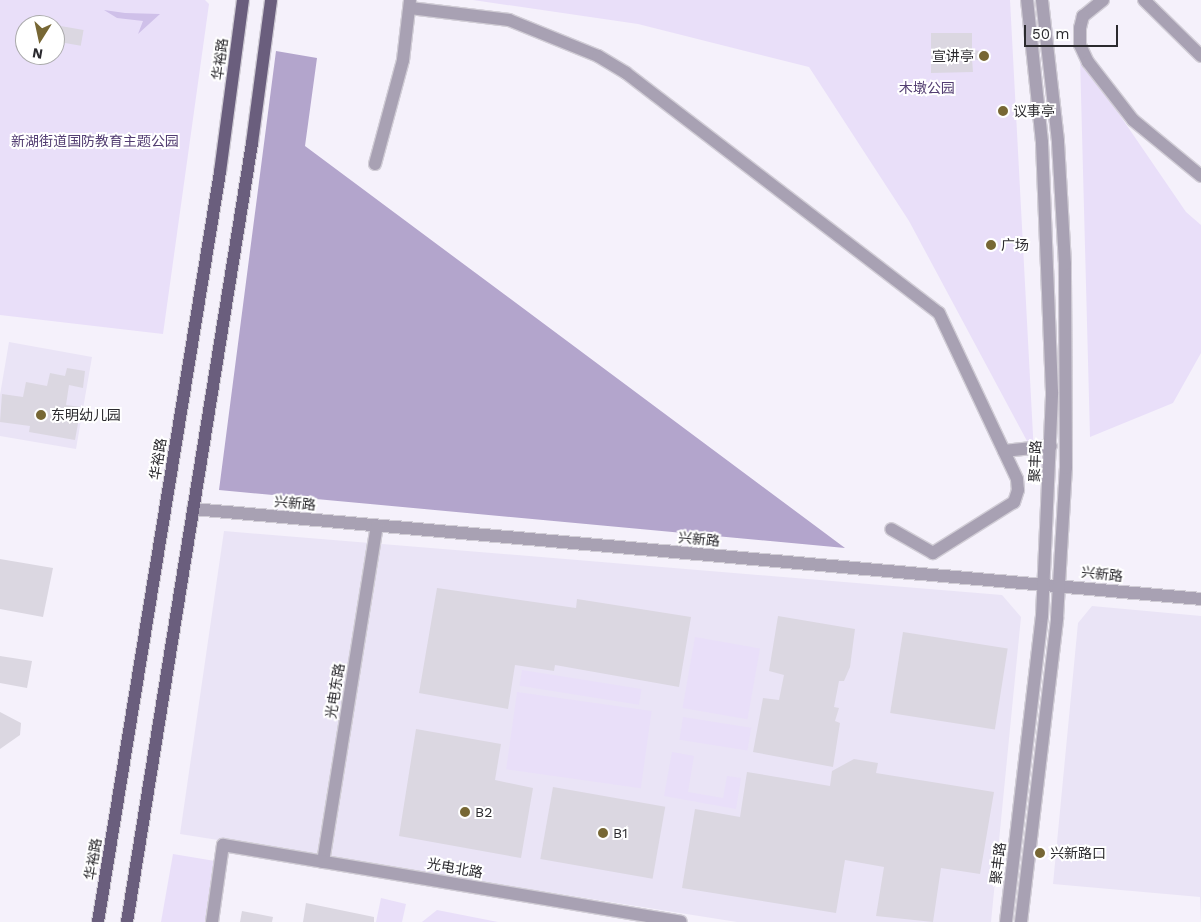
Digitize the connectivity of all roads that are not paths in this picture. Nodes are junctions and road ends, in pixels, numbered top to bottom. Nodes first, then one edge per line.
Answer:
1 (243, 0) edge
2 (271, 0) edge
3 (1026, 0) edge
4 (1042, 0) edge
5 (1103, 0) edge
6 (1144, 0) edge
7 (410, 4) edge
8 (1201, 56) edge
9 (375, 164) dead end
10 (1201, 176) edge
11 (1051, 446) junction
12 (1004, 452) junction
13 (193, 509) junction
14 (377, 526) junction
15 (891, 529) dead end
16 (1044, 584) junction
17 (1059, 585) junction
18 (1201, 599) edge
19 (323, 862) junction
20 (98, 922) edge
21 (127, 922) edge
22 (212, 922) edge
23 (681, 922) edge
24 (1006, 922) edge
25 (1021, 922) edge

1 - 20 main road, 华裕路
2 - 13 main road
3 - 11 street, 聚丰路
4 - 17 street
5 - 10 street
6 - 8 street
7 - 9 street
7 - 12 street
11 - 12 street
11 - 16 street, 聚丰路
12 - 15 street
13 - 14 street, 兴新路
13 - 21 main road
14 - 16 street, 兴新路
14 - 19 street, 光电东路
16 - 17 street, 兴新路
16 - 24 street, 聚丰路
17 - 18 street, 兴新路
17 - 25 street
19 - 22 street, 光电北路
19 - 23 street, 光电北路

